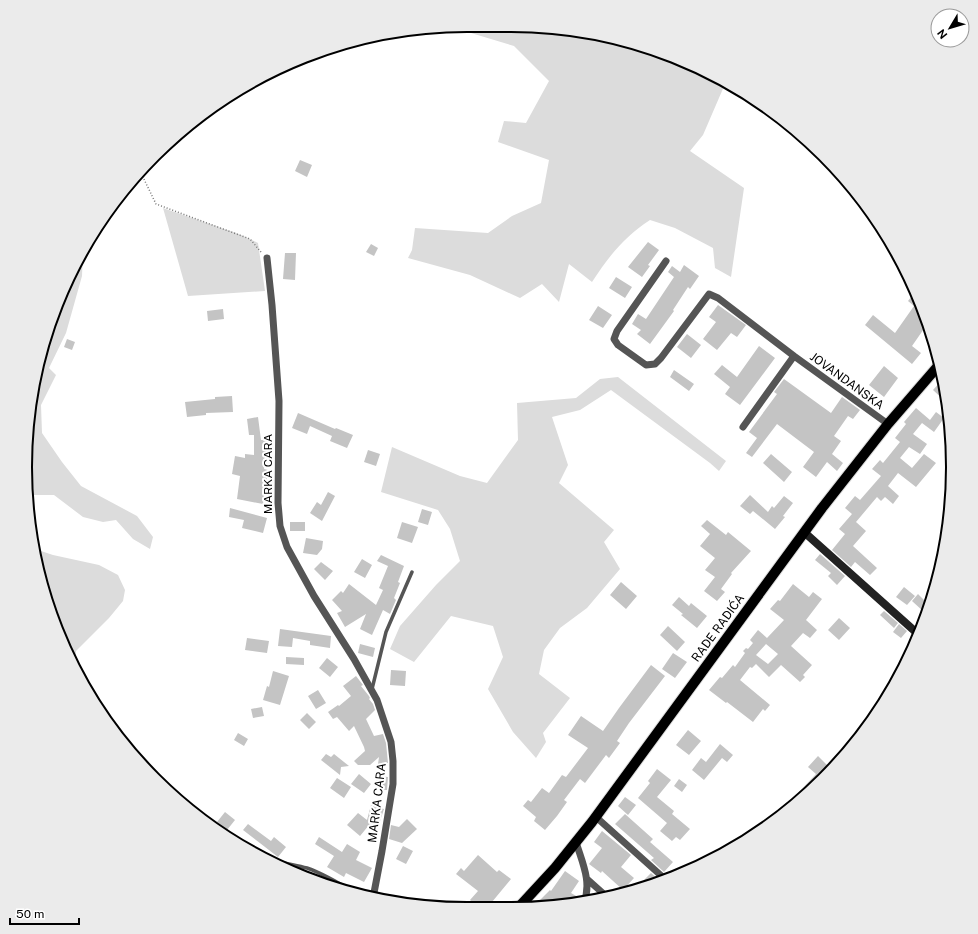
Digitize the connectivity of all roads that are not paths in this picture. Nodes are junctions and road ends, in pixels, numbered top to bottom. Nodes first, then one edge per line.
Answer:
1 (267, 258) road end
2 (666, 261) dead end
3 (794, 356) junction
4 (935, 369) edge
5 (888, 424) junction
6 (743, 427) dead end
7 (804, 532) junction
8 (412, 572) dead end
9 (914, 630) edge
10 (371, 690) junction
11 (596, 817) junction
12 (576, 842) junction
13 (292, 865) edge
14 (661, 875) edge
15 (587, 879) junction
16 (338, 882) edge
17 (374, 892) edge
18 (602, 892) edge
19 (586, 896) edge
20 (524, 902) edge

1 - 10 street, MARKA CARA
2 - 3 street, JOVANDANSKA
3 - 5 street, JOVANDANSKA
3 - 6 street, JOVANDANSKA
4 - 5 main road, RADE RADIĆA
5 - 7 main road, RADE RADIĆA
7 - 9 street
7 - 11 main road, RADE RADIĆA
8 - 10 lane
10 - 17 street, MARKA CARA
11 - 12 main road, RADE RADIĆA
11 - 14 street
12 - 15 street
12 - 20 main road, RADE RADIĆA
13 - 16 lane
15 - 18 street
15 - 19 street

